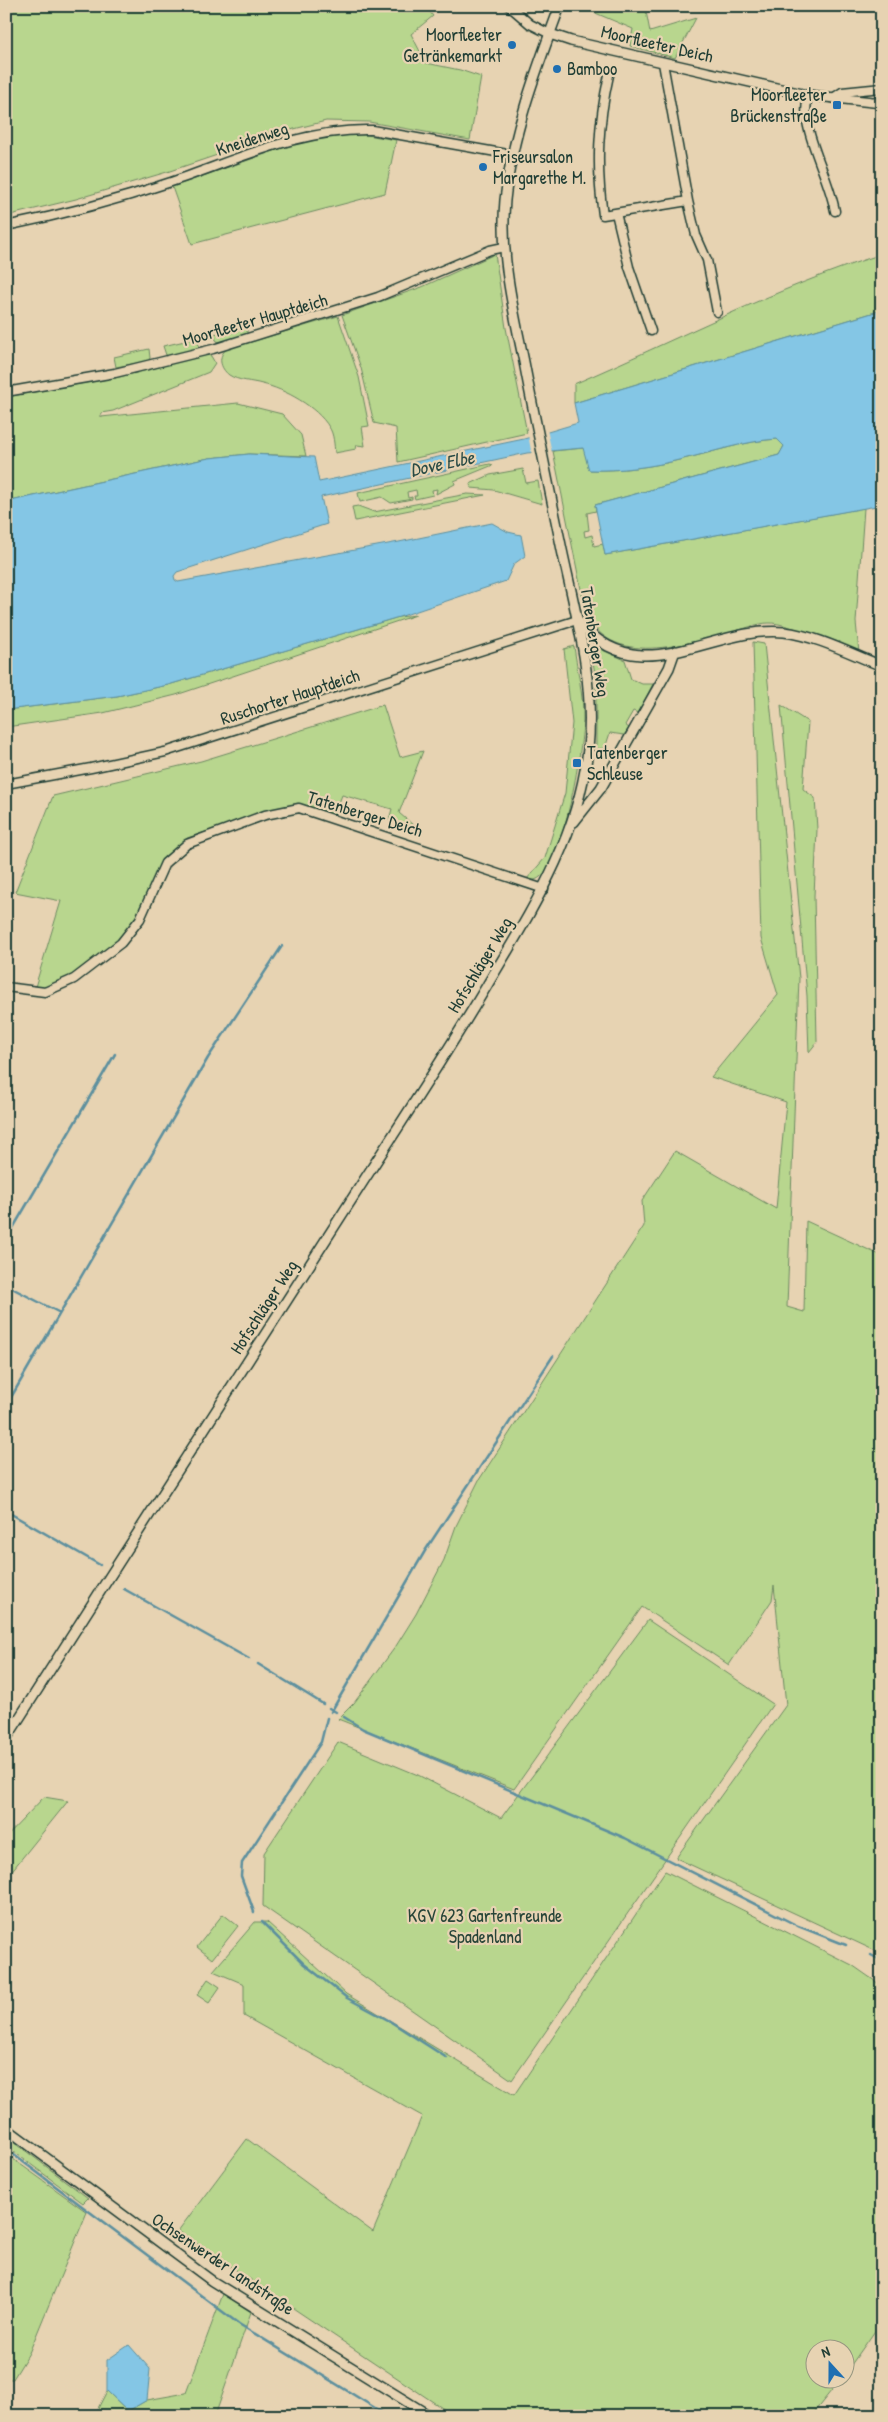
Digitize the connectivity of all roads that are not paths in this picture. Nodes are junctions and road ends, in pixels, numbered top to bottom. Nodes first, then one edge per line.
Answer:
1 (509, 6) edge
2 (560, 6) edge
3 (550, 34) junction
4 (664, 63) junction
5 (609, 75) dead end
6 (882, 88) edge
7 (807, 95) junction
8 (834, 98) junction
9 (882, 103) edge
10 (513, 155) junction
11 (688, 201) junction
12 (835, 211) dead end
13 (616, 213) junction
14 (6, 226) edge
15 (504, 247) junction
16 (717, 312) dead end
17 (651, 331) dead end
18 (6, 392) edge
19 (578, 620) junction
20 (675, 651) junction
21 (882, 666) edge
22 (6, 784) edge
23 (572, 824) junction
24 (544, 890) junction
25 (6, 987) edge
26 (6, 1739) edge
27 (6, 2128) edge
28 (430, 2416) edge

1 - 3 street, Moorfleeter Deich
2 - 3 street
3 - 4 street, Moorfleeter Deich
3 - 10 street
4 - 7 street, Moorfleeter Deich
4 - 11 street
5 - 13 street
6 - 8 street, Moorfleeter Deich
7 - 8 street, Moorfleeter Deich
7 - 12 street
8 - 9 street, Moorfleeter Deich
10 - 14 street, Kneidenweg
10 - 15 street
11 - 13 street
11 - 16 street
13 - 17 street
15 - 18 street, Moorfleeter Hauptdeich
15 - 19 street, Tatenberger Weg
19 - 20 street
19 - 22 street, Ruschorter Hauptdeich
19 - 23 street, Tatenberger Weg
20 - 21 street
20 - 23 street
23 - 24 street, Tatenberger Weg
24 - 25 street, Tatenberger Deich
24 - 26 street, Hofschläger Weg
27 - 28 street, Ochsenwerder Landstraße

